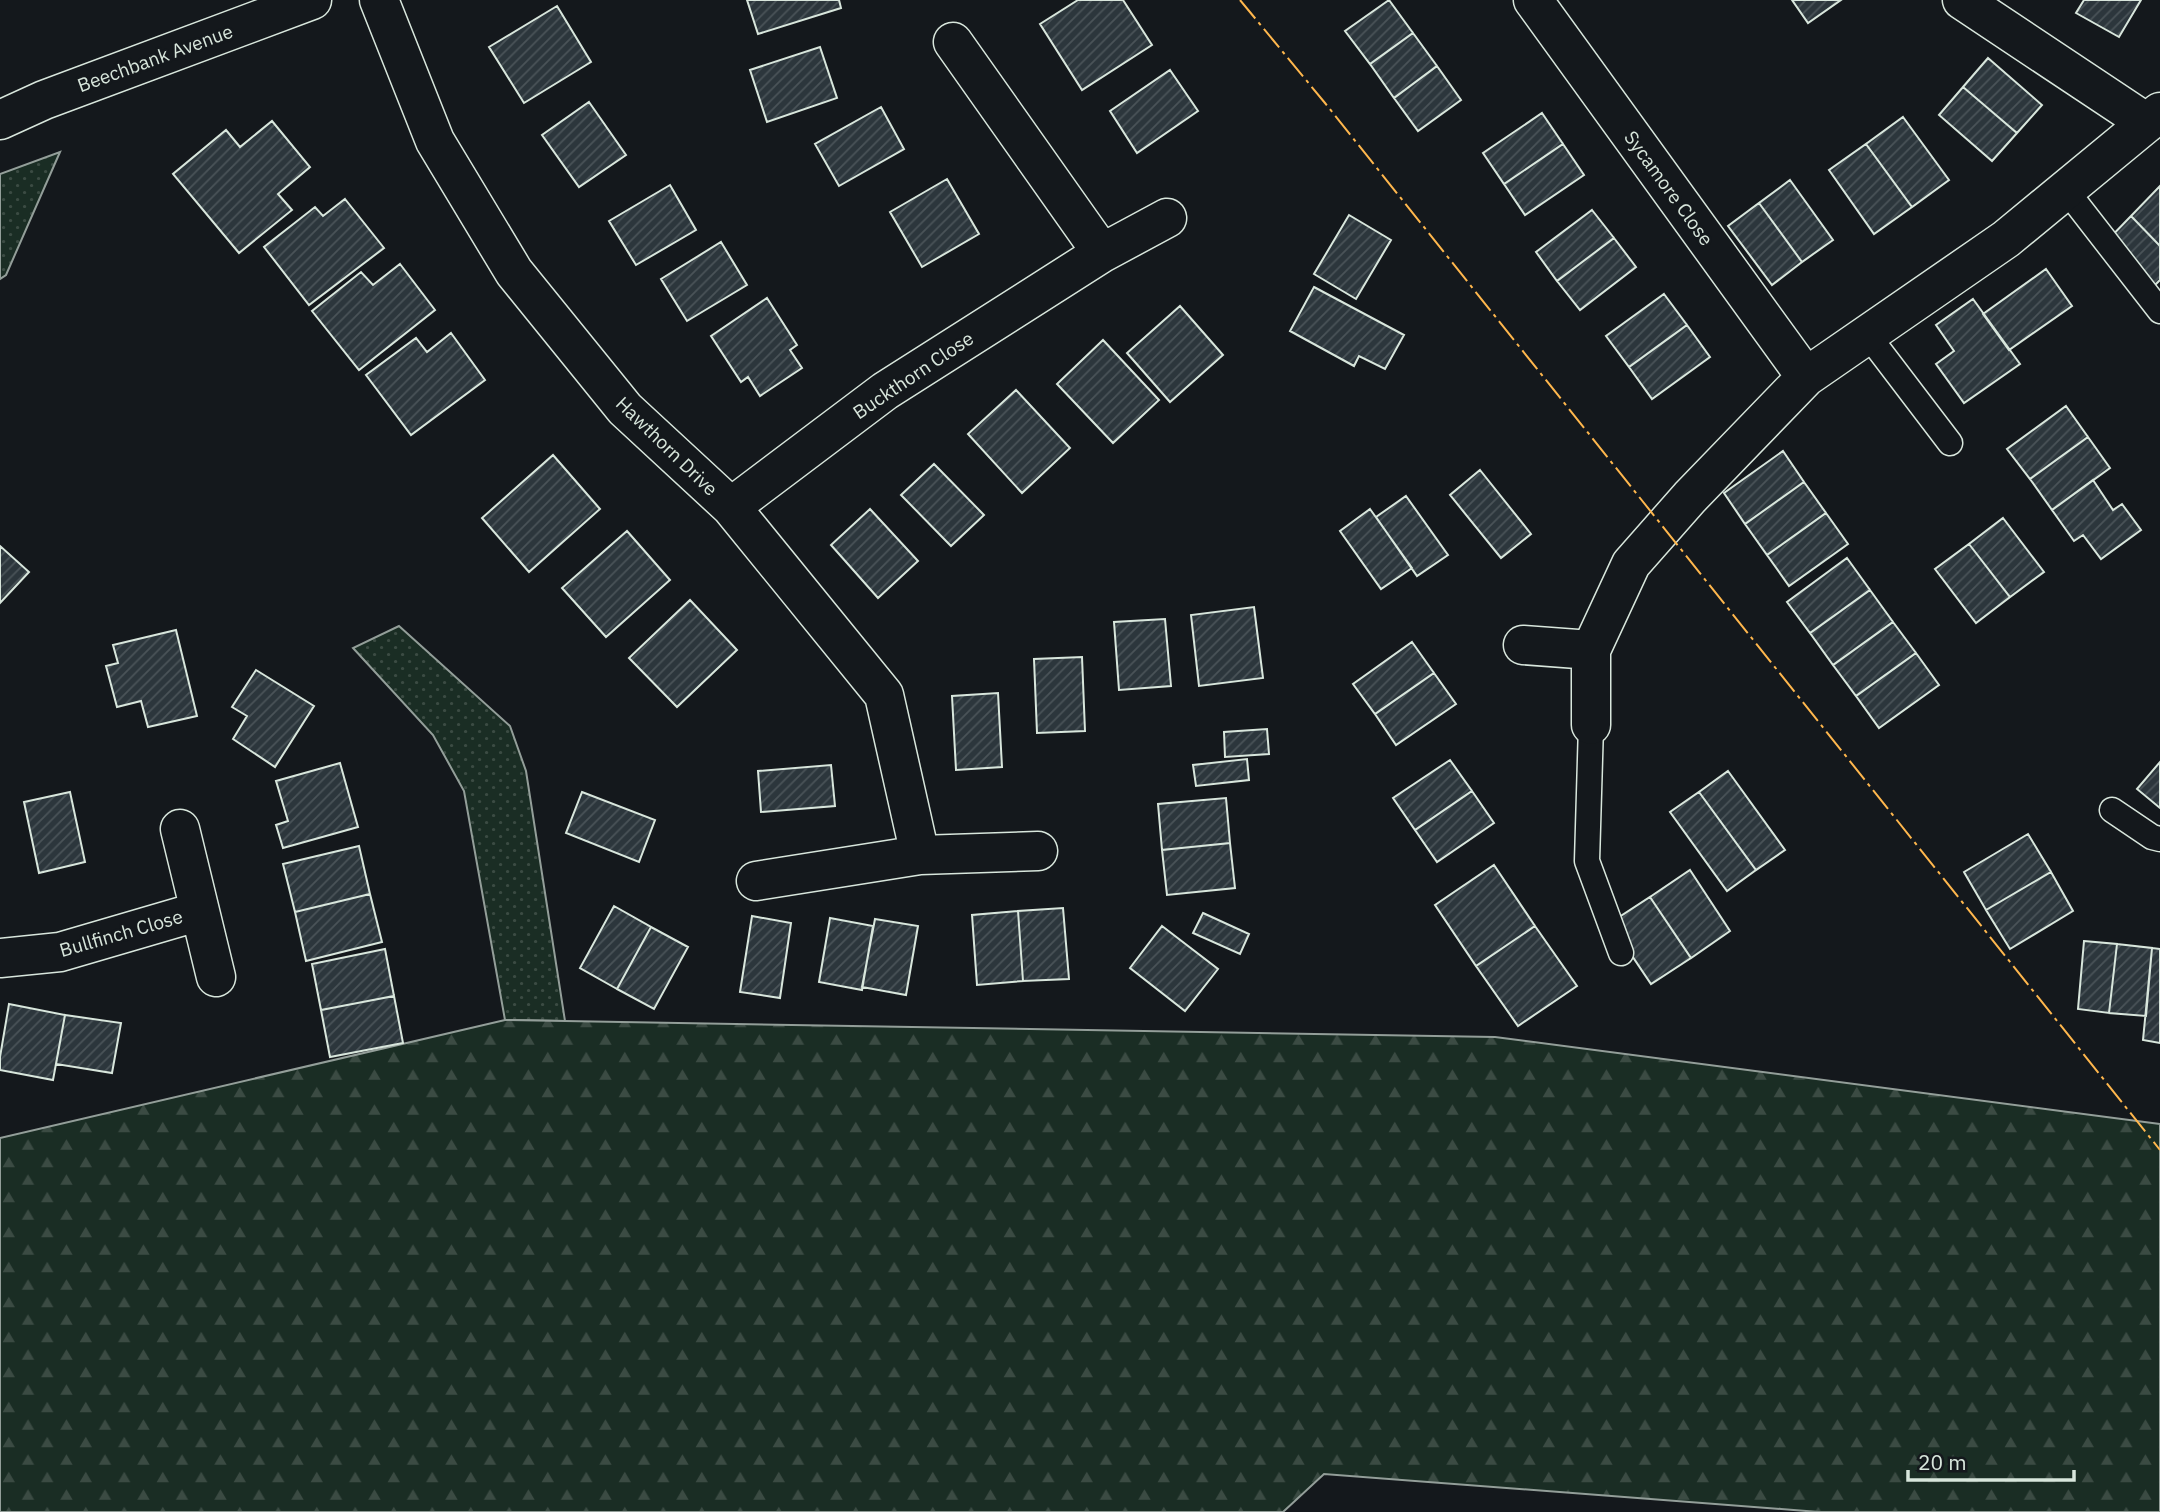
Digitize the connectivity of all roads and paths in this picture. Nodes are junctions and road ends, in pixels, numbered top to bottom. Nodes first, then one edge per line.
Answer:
1 (312, 0) edge
2 (379, 0) edge
3 (1533, 0) edge
4 (1962, 0) edge
5 (953, 42) dead end
6 (2154, 118) edge
7 (0, 120) edge
8 (2066, 190) junction
9 (1167, 218) dead end
10 (1102, 253) junction
11 (2160, 311) edge
12 (1867, 334) junction
13 (1806, 377) junction
14 (1950, 443) dead end
15 (731, 507) junction
16 (1523, 645) dead end
17 (1591, 650) junction
18 (1591, 725) joint
19 (2112, 810) dead end
20 (180, 830) dead end
21 (2160, 839) edge
22 (1038, 851) dead end
23 (920, 855) junction
24 (756, 881) dead end
25 (200, 911) junction
26 (1621, 953) dead end
27 (0, 958) edge
28 (216, 977) dead end

1 - 7 street, Beechbank Avenue
2 - 15 street, Hawthorn Drive
3 - 13 street, Sycamore Close
4 - 6 street
5 - 10 street
6 - 8 street
8 - 11 lane
8 - 12 street
9 - 10 street, Buckthorn Close
10 - 15 street, Buckthorn Close
12 - 13 street
12 - 14 lane
13 - 17 street
15 - 23 street, Hawthorn Drive
16 - 17 street
17 - 18 street
18 - 26 lane
19 - 21 lane
20 - 25 street, Bullfinch Close
22 - 23 street
23 - 24 street
25 - 27 street, Bullfinch Close
25 - 28 street, Bullfinch Close

